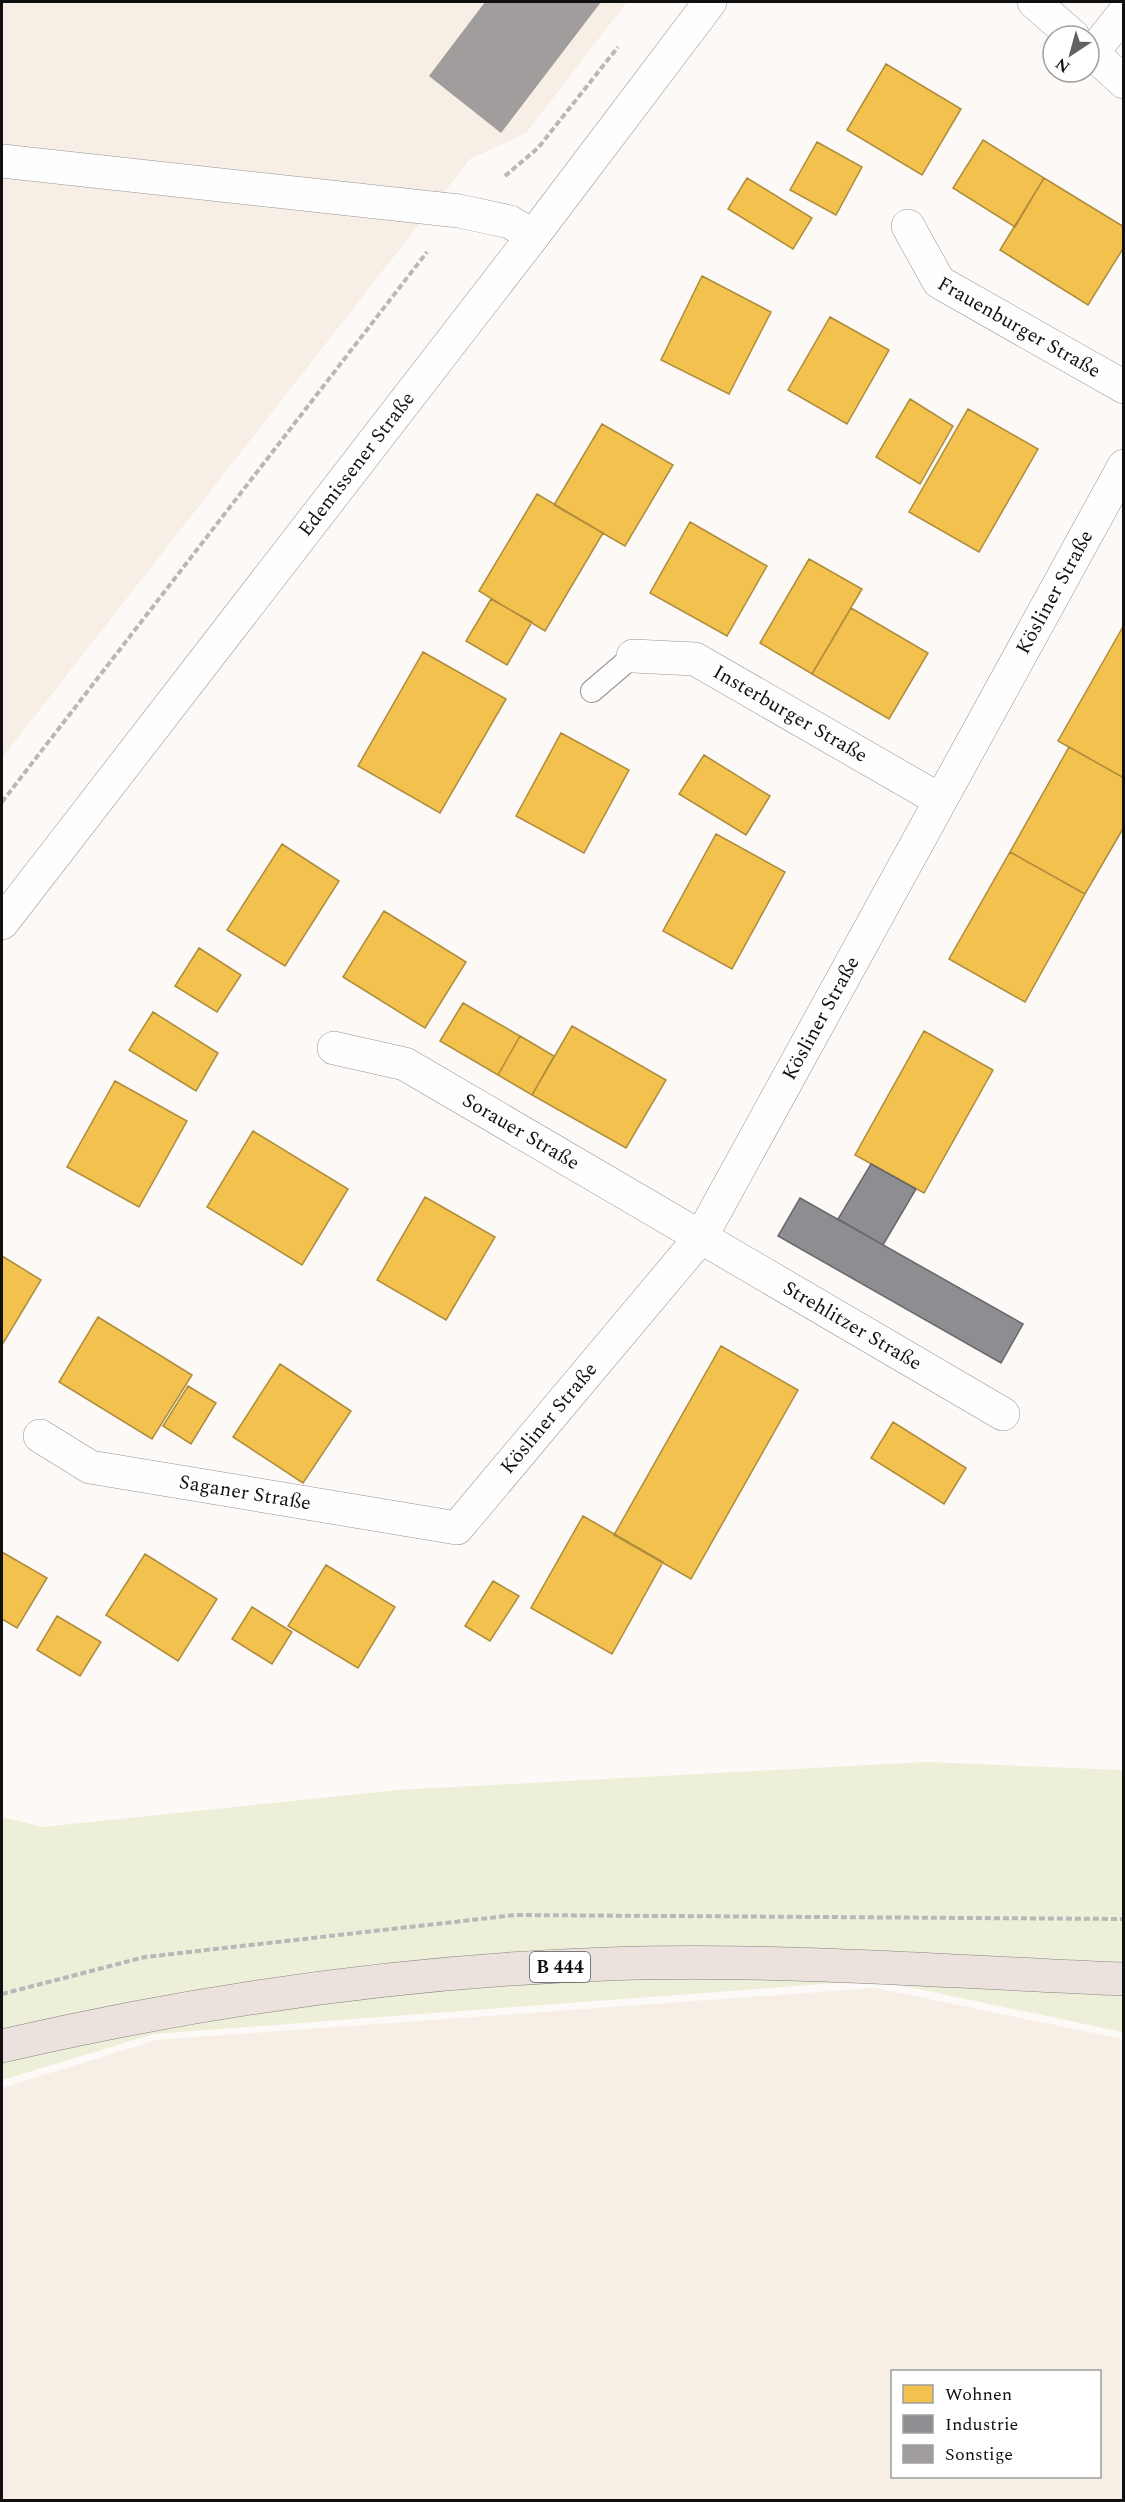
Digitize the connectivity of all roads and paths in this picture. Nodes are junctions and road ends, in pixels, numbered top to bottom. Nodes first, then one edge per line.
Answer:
1 (710, 2) edge
2 (1034, 2) edge
3 (1124, 14) edge
4 (1060, 24) edge
5 (1101, 33) edge
6 (625, 38) dead end
7 (1101, 61) edge
8 (1124, 82) edge
9 (2, 161) edge
10 (459, 211) junction
11 (908, 226) dead end
12 (533, 236) junction
13 (1124, 387) edge
14 (1124, 466) edge
15 (633, 656) joint
16 (592, 691) dead end
17 (940, 800) junction
18 (2, 802) edge
19 (2, 923) edge
20 (334, 1048) dead end
21 (701, 1237) junction
22 (1003, 1414) dead end
23 (40, 1436) dead end
24 (457, 1528) joint
25 (1124, 1979) edge
26 (2, 2046) edge

1 - 12 street, Edemissener Straße
2 - 4 street
3 - 5 street
6 - 10 path
7 - 8 street
9 - 10 street
10 - 12 street
10 - 18 path
11 - 13 street, Frauenburger Straße
12 - 19 street, Edemissener Straße
14 - 17 street, Kösliner Straße
15 - 16 lane
15 - 17 street, Insterburger Straße
17 - 21 street, Kösliner Straße
20 - 21 street, Sorauer Straße
21 - 22 street, Strehlitzer Straße
21 - 24 street, Kösliner Straße
23 - 24 street, Saganer Straße
25 - 26 main road, B 444

